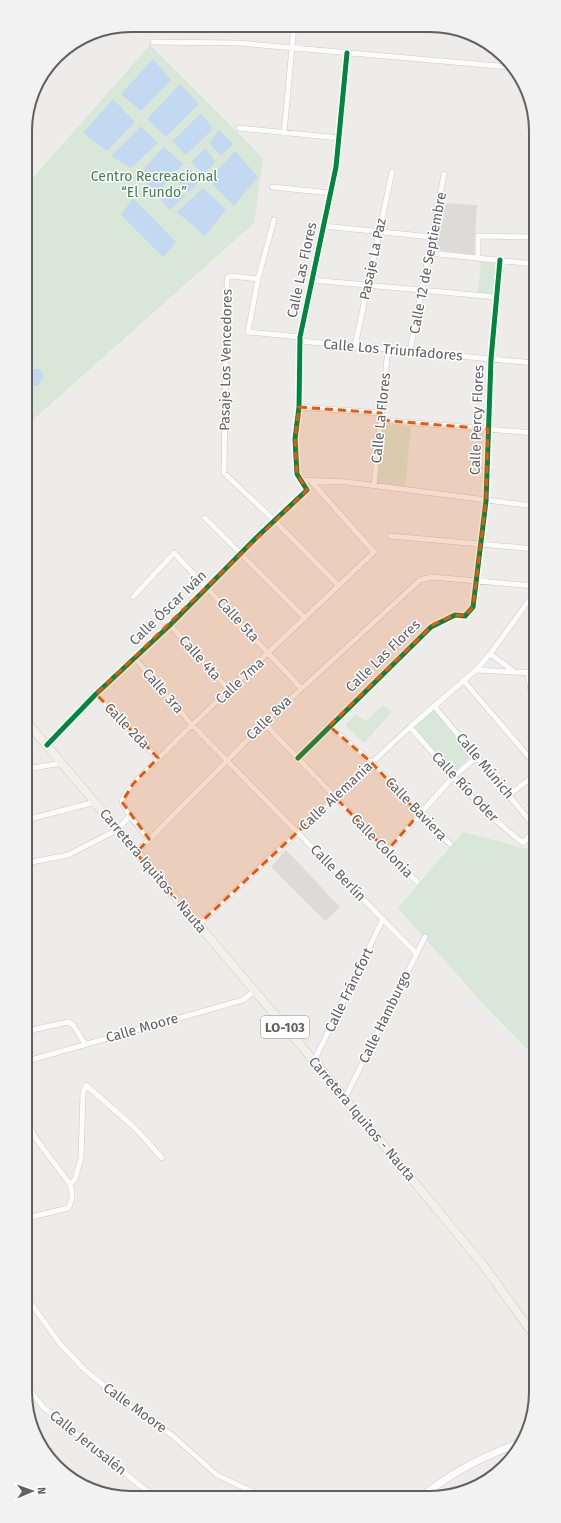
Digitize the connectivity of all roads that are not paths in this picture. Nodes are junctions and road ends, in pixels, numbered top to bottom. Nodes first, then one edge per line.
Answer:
1 (293, 32) edge
2 (153, 42) dead end
3 (292, 48) junction
4 (347, 53) junction
5 (504, 65) edge
6 (239, 128) dead end
7 (284, 133) junction
8 (339, 138) junction
9 (392, 172) dead end
10 (444, 174) dead end
11 (272, 188) dead end
12 (331, 193) junction
13 (274, 220) dead end
14 (323, 226) junction
15 (379, 232) junction
16 (432, 237) junction
17 (529, 237) edge
18 (429, 253) junction
19 (478, 258) junction
20 (500, 260) junction
21 (529, 263) edge
22 (258, 279) junction
23 (312, 280) junction
24 (368, 285) junction
25 (422, 290) junction
26 (496, 297) junction
27 (300, 339) junction
28 (355, 346) junction
29 (388, 350) junction
30 (410, 351) junction
31 (491, 359) junction
32 (529, 363) edge
33 (299, 407) junction
34 (381, 413) junction
35 (380, 420) junction
36 (488, 429) junction
37 (529, 433) edge
38 (300, 480) junction
39 (311, 481) junction
40 (374, 486) junction
41 (307, 490) joint
42 (486, 501) junction
43 (529, 505) edge
44 (205, 518) dead end
45 (276, 522) junction
46 (390, 536) dead end
47 (482, 544) junction
48 (529, 549) edge
49 (242, 553) junction
50 (478, 580) junction
51 (529, 585) edge
52 (339, 586) junction
53 (207, 587) junction
54 (133, 597) dead end
55 (529, 600) edge
56 (305, 618) junction
57 (170, 625) junction
58 (268, 653) junction
59 (490, 654) junction
60 (134, 657) junction
61 (476, 670) junction
62 (516, 672) junction
63 (528, 673) joint
64 (529, 679) edge
65 (463, 680) junction
66 (300, 688) junction
67 (229, 690) junction
68 (96, 694) junction
69 (434, 706) junction
70 (264, 723) junction
71 (192, 725) junction
72 (329, 726) junction
73 (410, 727) junction
74 (32, 728) edge
75 (47, 745) junction
76 (529, 756) edge
77 (477, 757) junction
78 (158, 758) junction
79 (298, 758) junction
80 (227, 760) junction
81 (62, 763) junction
82 (372, 763) junction
83 (32, 768) edge
84 (453, 777) junction
85 (529, 780) edge
86 (509, 795) junction
87 (335, 797) junction
88 (95, 802) junction
89 (419, 814) junction
90 (130, 816) junction
91 (32, 818) edge
92 (529, 820) edge
93 (117, 830) junction
94 (298, 832) junction
95 (529, 836) edge
96 (149, 839) junction
97 (450, 844) dead end
98 (387, 851) junction
99 (136, 852) junction
100 (32, 862) edge
101 (416, 882) dead end
102 (383, 920) junction
103 (198, 925) junction
104 (425, 937) dead end
105 (416, 953) junction
106 (254, 991) junction
107 (32, 1030) edge
108 (85, 1044) junction
109 (32, 1060) edge
110 (314, 1061) junction
111 (345, 1098) junction
112 (32, 1130) edge
113 (162, 1158) dead end
114 (70, 1184) junction
115 (32, 1217) edge
116 (32, 1305) edge
117 (529, 1328) edge
118 (32, 1393) edge
119 (513, 1445) edge
120 (147, 1491) edge
121 (251, 1491) edge
122 (430, 1491) edge

1 - 3 street
2 - 3 street
3 - 4 street
3 - 7 street
4 - 5 street
4 - 8 street, Calle Las Flores
6 - 7 street
7 - 8 street
8 - 12 street, Calle Las Flores
9 - 15 street, Pasaje La Paz
10 - 16 street, Calle 12 de Septiembre
11 - 12 street
12 - 14 street, Calle Las Flores
13 - 22 street
14 - 15 street
14 - 23 street, Calle Las Flores
15 - 16 street
15 - 24 street, Pasaje La Paz
16 - 18 street, Calle 12 de Septiembre
17 - 19 street
18 - 19 street
18 - 25 street, Calle 12 de Septiembre
19 - 20 street
20 - 21 street
20 - 26 street, Calle Percy Flores
22 - 27 street, Calle Los Triunfadores
22 - 45 street, Pasaje Los Vencedores
23 - 24 street
23 - 27 street, Calle Las Flores
24 - 25 street
24 - 28 street, Pasaje La Paz
25 - 26 street
25 - 30 street, Calle 12 de Septiembre
26 - 31 street, Calle Percy Flores
27 - 28 street, Calle Los Triunfadores
27 - 33 street, Calle Las Flores
28 - 29 street, Calle Los Triunfadores
29 - 30 street, Calle Los Triunfadores
29 - 34 street, Calle La Flores
30 - 31 street, Calle Los Triunfadores
31 - 32 street, Calle Los Triunfadores
31 - 36 street, Calle Percy Flores
33 - 34 street
33 - 38 street, Calle Las Flores
34 - 35 street, Calle La Flores
35 - 36 street
35 - 40 street, Calle La Flores
36 - 37 street
36 - 42 street, Calle Percy Flores
38 - 39 street
38 - 41 street, Calle Las Flores
39 - 40 street
39 - 52 street, Calle 7ma
40 - 42 street
41 - 45 street, Calle Óscar Iván
42 - 43 street
42 - 47 street, Calle Percy Flores
44 - 49 street
45 - 49 street, Calle Óscar Iván
45 - 52 street
46 - 47 street
47 - 48 street
47 - 50 street, Calle Percy Flores
49 - 53 street, Calle Óscar Iván
49 - 56 street
50 - 51 street, Calle 8va
50 - 66 street, Calle 8va
50 - 72 street, Calle Las Flores
52 - 56 street, Calle 7ma
53 - 54 street, Calle 5ta
53 - 57 street, Calle Óscar Iván
53 - 58 street, Calle 5ta
55 - 59 street, Calle Alemania
56 - 58 street, Calle 7ma
57 - 60 street, Calle Óscar Iván
57 - 67 street, Calle 4ta
58 - 66 street, Calle 5ta
58 - 67 street, Calle 7ma
59 - 61 street, Calle Alemania
59 - 62 street
60 - 68 street, Calle Óscar Iván
60 - 71 street, Calle 3ra
61 - 62 street
61 - 65 street, Calle Alemania
62 - 63 street
63 - 64 street
65 - 69 street, Calle Alemania
65 - 76 street
66 - 70 street, Calle 8va
67 - 71 street, Calle 7ma
68 - 75 street, Calle Óscar Iván
68 - 78 street, Calle 2da
69 - 73 street, Calle Alemania
69 - 77 street, Calle Múnich
70 - 79 street, Calle Colonia
70 - 80 street, Calle 8va
71 - 78 street, Calle 7ma
71 - 80 street, Calle Berlín
72 - 79 street, Calle Las Flores
72 - 82 street, Calle Baviera
73 - 82 street, Calle Alemania
73 - 84 street, Calle Río Oder
74 - 75 main road, Carretera Iquitos - Nauta / LO-103
75 - 81 main road, Carretera Iquitos - Nauta / LO-103
77 - 84 street
77 - 86 street, Calle Múnich
78 - 90 street, Calle 7ma
79 - 87 street, Calle Colonia
80 - 94 street, Calle Berlín
80 - 96 street, Calle 8va
81 - 83 street
81 - 88 main road, Carretera Iquitos - Nauta / LO-103
82 - 87 street, Calle Alemania
82 - 89 street, Calle Baviera
84 - 89 street
84 - 95 street, Calle Río Oder
85 - 86 street
86 - 92 street, Calle Múnich
87 - 94 street, Calle Alemania
87 - 98 street, Calle Colonia
88 - 91 street
88 - 93 main road, Carretera Iquitos - Nauta / LO-103
89 - 97 street, Calle Baviera
89 - 98 street
90 - 93 street
90 - 96 street, Calle 7ma
93 - 99 main road, Carretera Iquitos - Nauta / LO-103
93 - 100 street
94 - 102 street, Calle Berlín
94 - 103 street, Calle Alemania
96 - 99 street, Calle 8va
98 - 101 street, Calle Colonia
99 - 103 main road, Carretera Iquitos - Nauta / LO-103
102 - 105 street, Calle Berlín
102 - 110 street, Calle Fráncfort
103 - 106 main road, Carretera Iquitos - Nauta / LO-103
104 - 105 street, Calle Hamburgo
105 - 111 street, Calle Hamburgo
106 - 108 street, Calle Moore
106 - 110 main road, Carretera Iquitos - Nauta / LO-103
107 - 108 street
108 - 109 street, Calle Moore
110 - 111 main road, Carretera Iquitos - Nauta / LO-103
111 - 117 main road, Carretera Iquitos - Nauta / LO-103
112 - 114 street
113 - 114 street
114 - 115 street
116 - 121 street, Calle Moore
118 - 120 street, Calle Jerusalén
119 - 122 street

